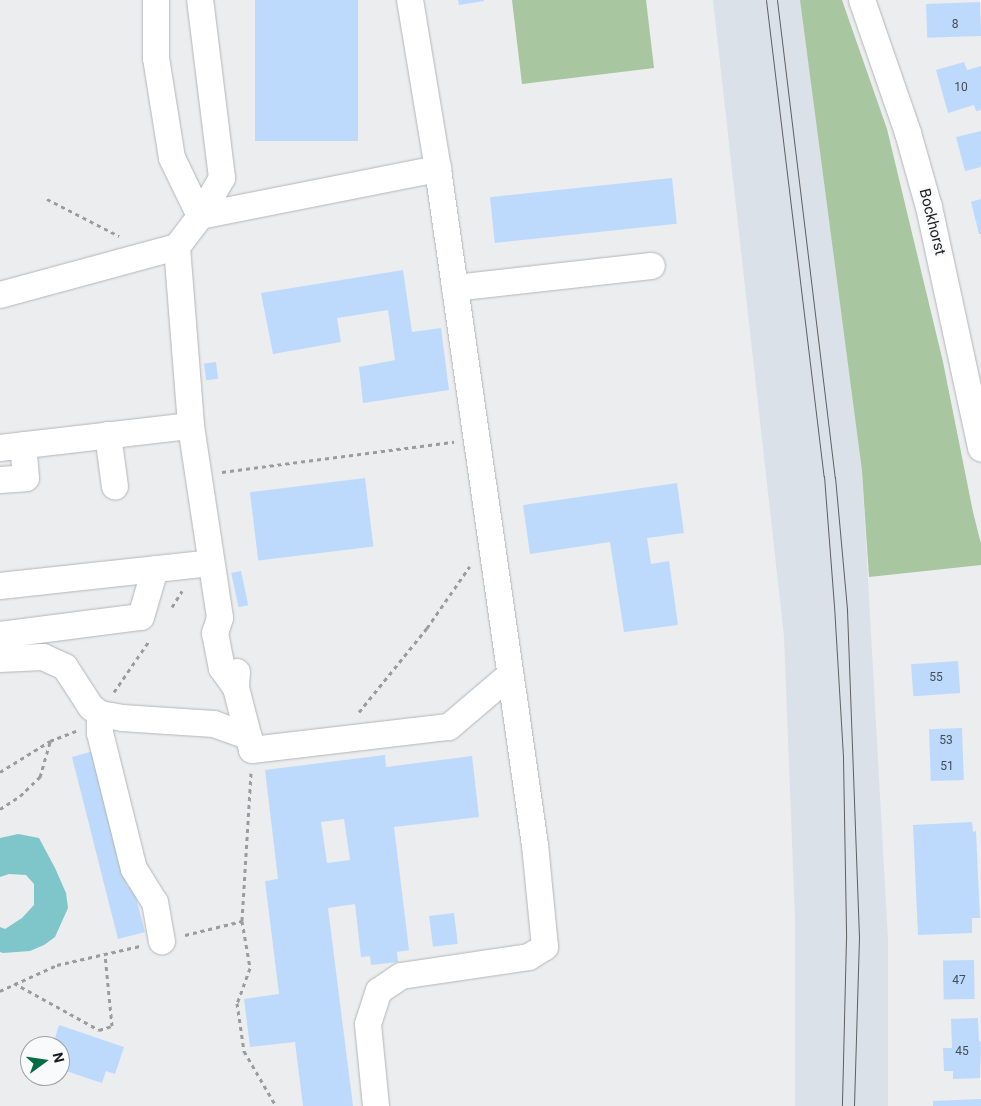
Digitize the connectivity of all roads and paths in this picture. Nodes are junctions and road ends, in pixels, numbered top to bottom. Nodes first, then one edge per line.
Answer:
1 (156, 0) edge
2 (200, 0) edge
3 (410, 0) edge
4 (862, 0) edge
5 (438, 169) junction
6 (47, 199) dead end
7 (200, 216) junction
8 (177, 247) junction
9 (143, 255) junction
10 (652, 266) dead end
11 (455, 288) junction
12 (0, 295) edge
13 (191, 426) junction
14 (108, 435) junction
15 (477, 439) junction
16 (11, 446) edge
17 (981, 448) edge
18 (198, 475) junction
19 (0, 480) edge
20 (115, 487) dead end
21 (491, 537) junction
22 (211, 563) junction
23 (155, 569) junction
24 (0, 586) edge
25 (0, 635) edge
26 (0, 660) edge
27 (510, 675) junction
28 (100, 714) junction
29 (336, 740) junction
30 (50, 741) junction
31 (250, 743) junction
32 (0, 772) edge
33 (0, 808) edge
34 (242, 921) junction
35 (162, 941) junction
36 (105, 954) junction
37 (14, 983) junction
38 (0, 991) edge
39 (276, 1106) edge
40 (376, 1106) edge

1 - 7 street
2 - 7 street
3 - 5 street
4 - 17 street, Bockhorst
5 - 7 street
5 - 11 street
6 - 9 path
7 - 8 street
8 - 9 street
8 - 13 street
9 - 12 street
10 - 11 street
11 - 15 street
13 - 14 street
13 - 18 street
14 - 16 street
14 - 20 street
15 - 18 path
15 - 21 street
16 - 19 street
18 - 22 street
21 - 27 street
21 - 29 path
22 - 23 street
22 - 31 street
23 - 24 street
23 - 25 street
26 - 28 street
27 - 29 street
27 - 40 street
28 - 30 path
28 - 31 street
28 - 35 street
29 - 31 street
30 - 32 path
30 - 33 path
31 - 34 path
34 - 35 path
34 - 39 path
35 - 36 path
36 - 37 path
36 - 37 path
37 - 38 path

